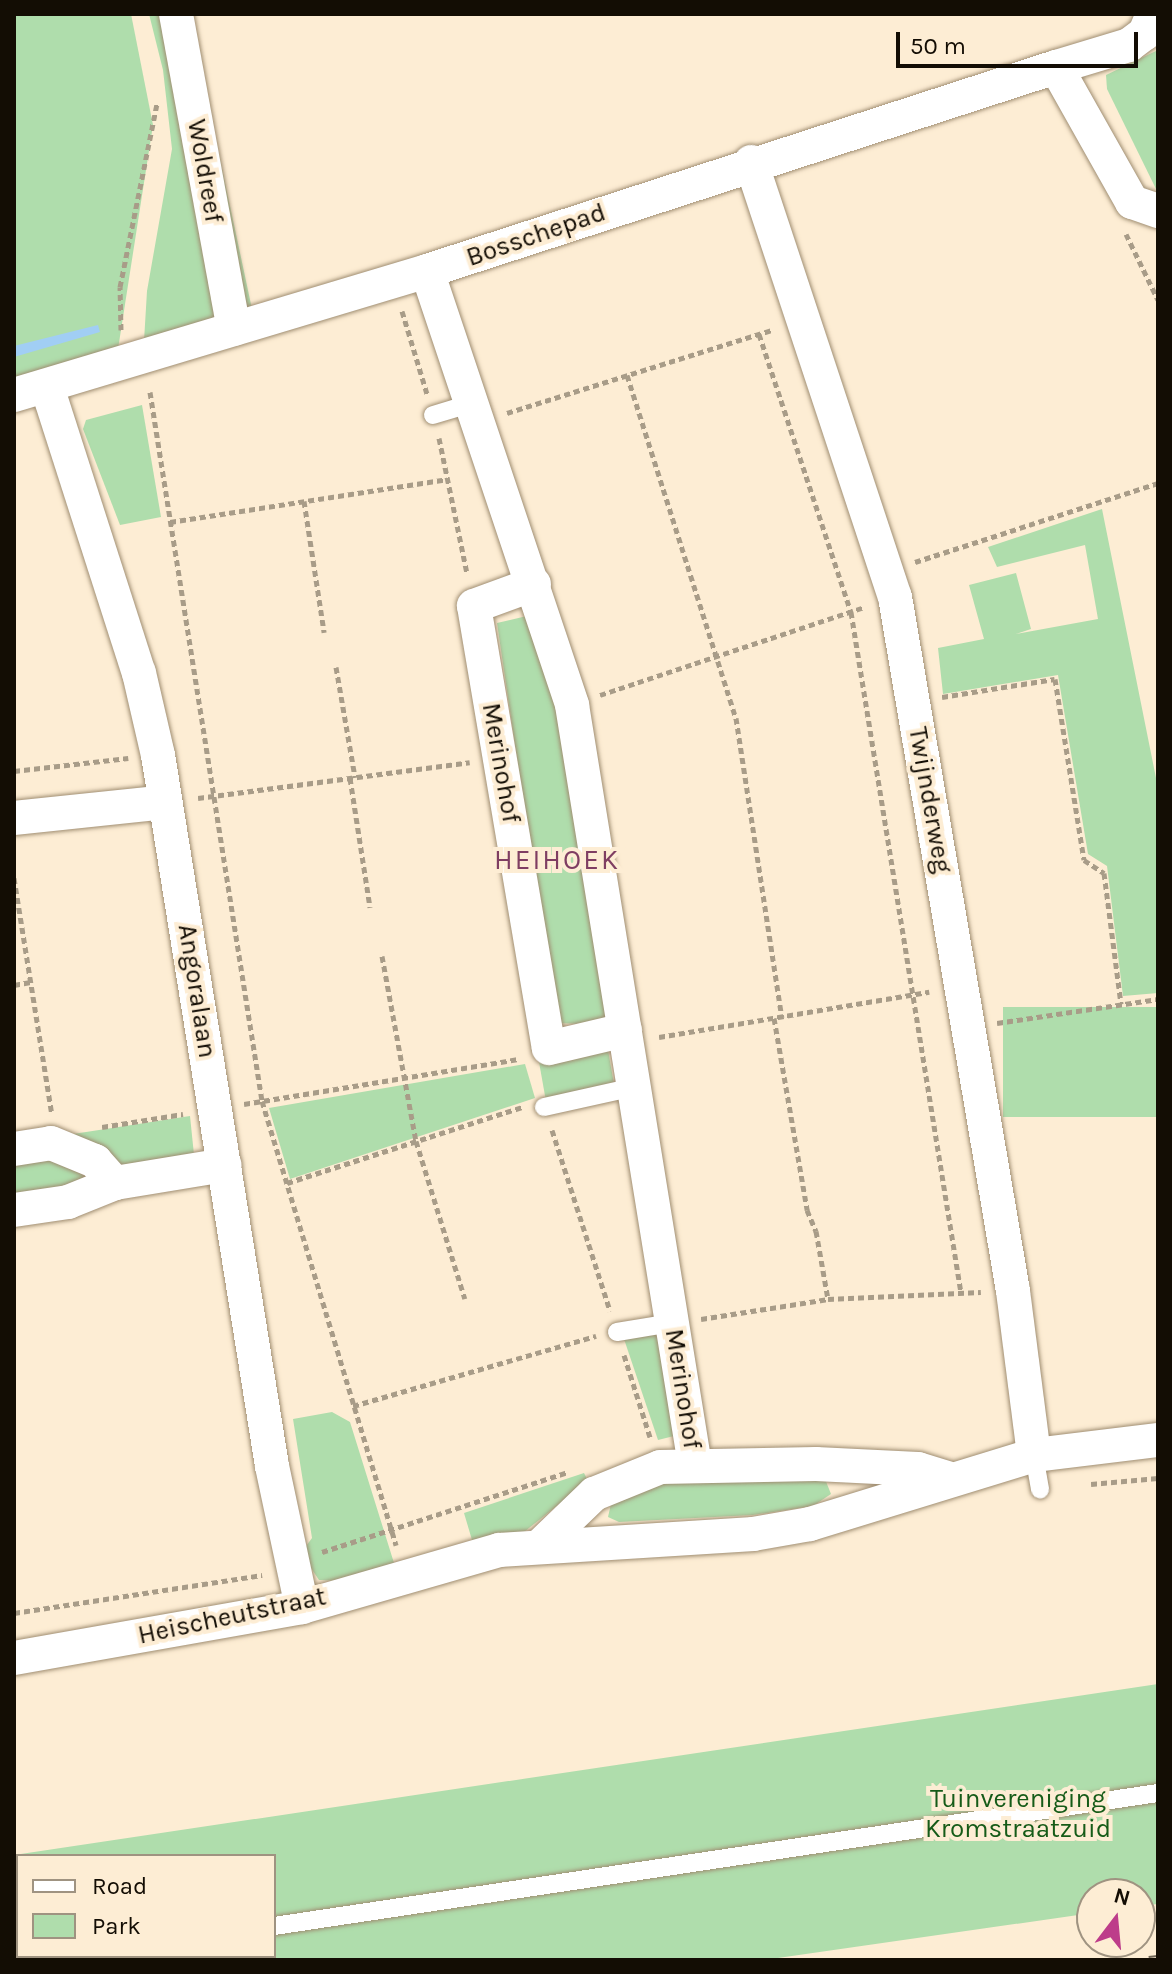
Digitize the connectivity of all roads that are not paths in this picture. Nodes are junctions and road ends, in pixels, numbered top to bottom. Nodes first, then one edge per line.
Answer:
1 (176, 14) edge
2 (1153, 14) edge
3 (1056, 67) junction
4 (751, 162) junction
5 (1145, 206) edge
6 (427, 271) junction
7 (234, 329) junction
8 (47, 387) junction
9 (14, 395) edge
10 (476, 412) junction
11 (433, 415) road end
12 (534, 584) junction
13 (165, 802) junction
14 (14, 818) edge
15 (626, 1036) junction
16 (634, 1087) junction
17 (544, 1107) road end
18 (14, 1149) edge
19 (225, 1165) junction
20 (115, 1183) junction
21 (14, 1210) edge
22 (672, 1323) junction
23 (616, 1331) road end
24 (1158, 1440) edge
25 (1034, 1455) junction
26 (695, 1465) junction
27 (952, 1479) junction
28 (1040, 1489) dead end
29 (541, 1545) junction
30 (302, 1607) junction
31 (14, 1658) edge
32 (1158, 1793) edge
33 (276, 1926) edge

1 - 7 street, Woldreef
2 - 3 street, Bosschepad
3 - 4 street, Bosschepad
3 - 5 street
4 - 6 street, Bosschepad
4 - 25 street, Twijnderweg
6 - 7 street, Bosschepad
6 - 10 street, Merinohof
7 - 8 street, Bosschepad
8 - 9 street, Bosschepad
8 - 13 street, Angoralaan
10 - 11 lane
10 - 12 street, Merinohof
12 - 15 street, Merinohof
12 - 15 street, Merinohof
13 - 14 street
13 - 19 street, Angoralaan
15 - 16 street, Merinohof
16 - 17 lane
16 - 22 street, Merinohof
18 - 20 street
19 - 20 street
19 - 30 street, Angoralaan
20 - 21 street
22 - 23 lane
22 - 26 street, Merinohof
24 - 25 street, Heischeutstraat
25 - 27 street, Heischeutstraat
25 - 28 lane
26 - 27 street
26 - 29 street
27 - 29 street, Heischeutstraat
29 - 30 street, Heischeutstraat
30 - 31 street, Heischeutstraat
32 - 33 lane

